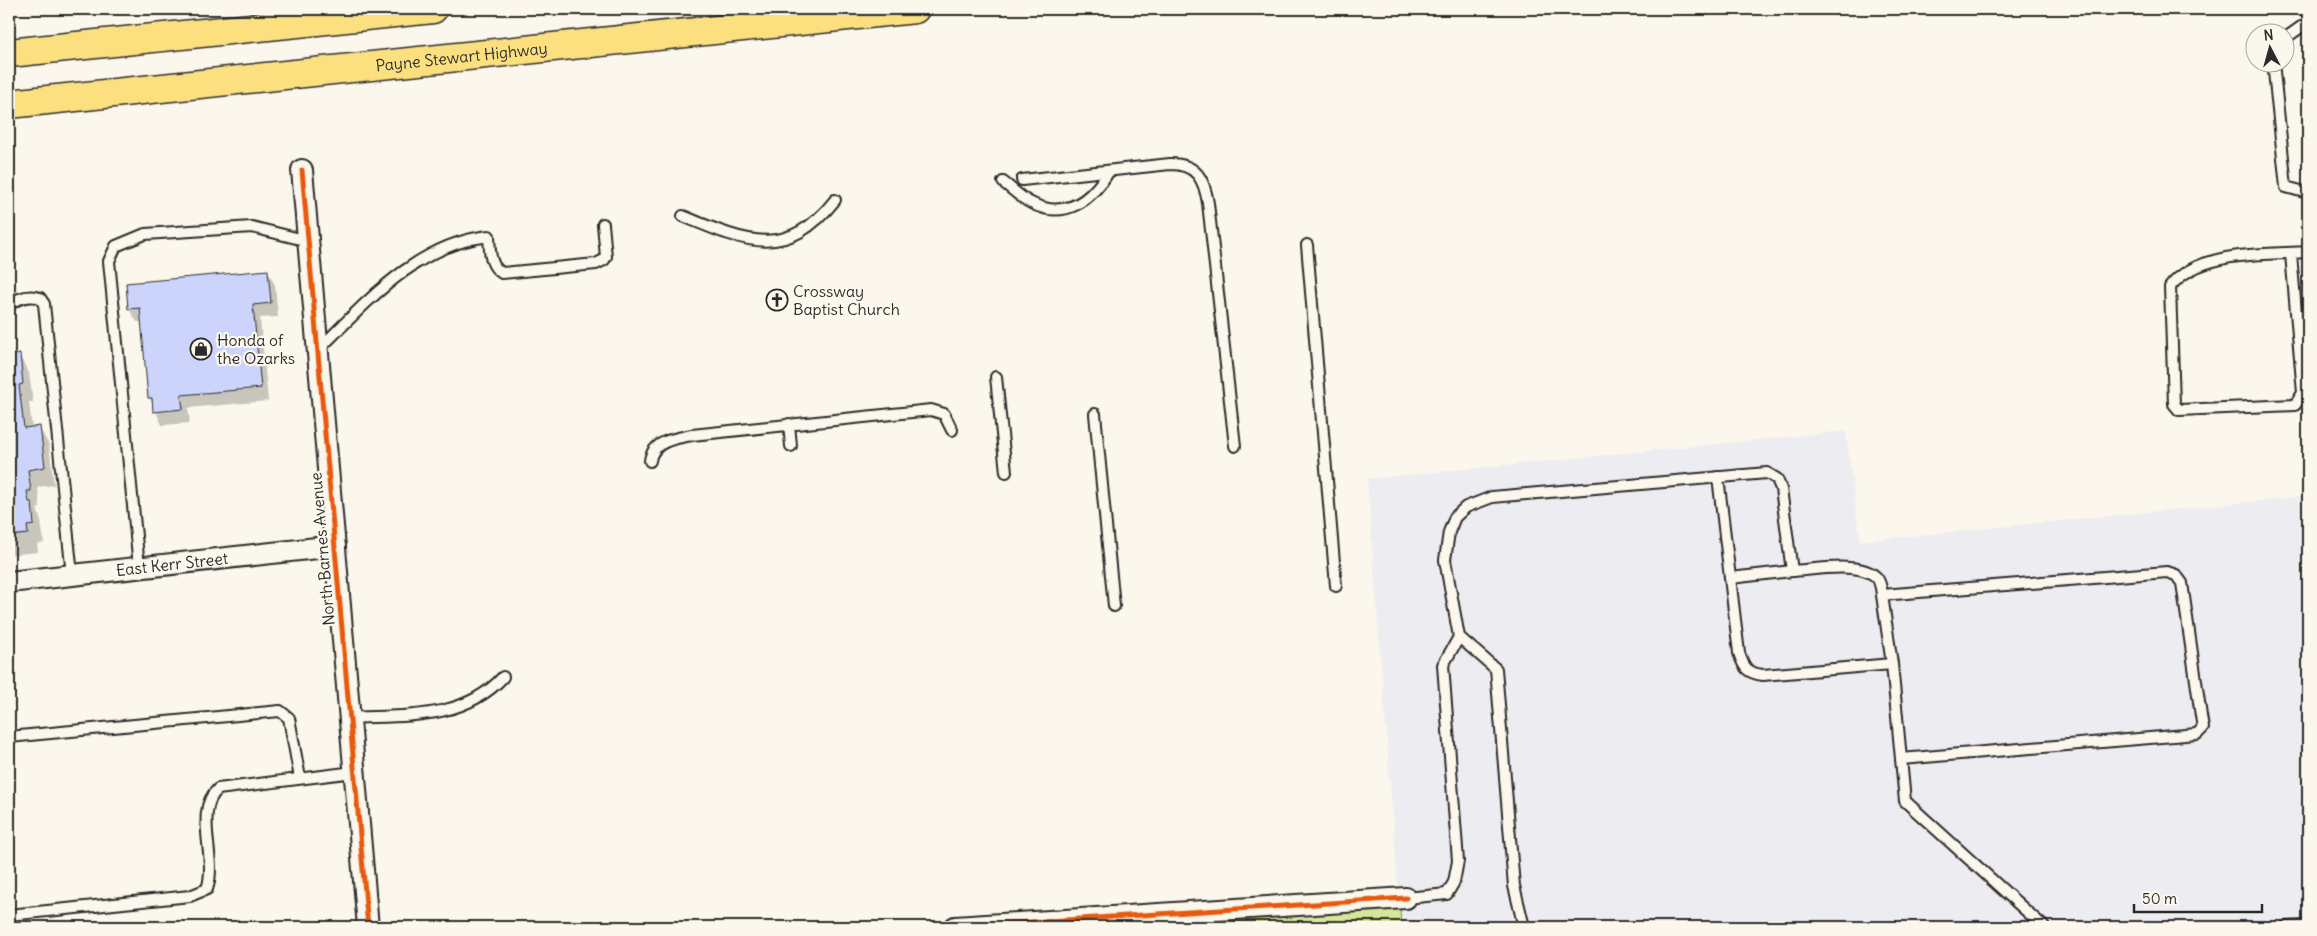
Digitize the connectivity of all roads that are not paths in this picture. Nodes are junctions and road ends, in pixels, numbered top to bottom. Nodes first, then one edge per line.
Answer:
1 (432, 9) edge
2 (916, 9) edge
3 (2308, 26) edge
4 (2294, 33) edge
5 (9, 53) edge
6 (2274, 72) edge
7 (9, 104) edge
8 (302, 170) dead end
9 (1109, 171) junction
10 (1022, 180) dead end
11 (1003, 182) dead end
12 (2308, 193) edge
13 (835, 200) dead end
14 (683, 216) dead end
15 (604, 224) dead end
16 (308, 241) junction
17 (1307, 245) dead end
18 (2308, 252) edge
19 (2291, 254) junction
20 (9, 305) edge
21 (318, 351) junction
22 (996, 377) dead end
23 (1096, 414) dead end
24 (788, 424) junction
25 (952, 430) dead end
26 (791, 446) dead end
27 (1235, 446) dead end
28 (650, 460) dead end
29 (1006, 472) dead end
30 (1718, 477) junction
31 (335, 546) junction
32 (139, 568) junction
33 (1792, 571) junction
34 (72, 575) junction
35 (1730, 578) junction
36 (9, 582) edge
37 (1336, 586) dead end
38 (1882, 595) junction
39 (1114, 606) dead end
40 (1459, 637) junction
41 (1892, 664) junction
42 (503, 677) dead end
43 (349, 718) junction
44 (9, 737) edge
45 (1901, 759) junction
46 (354, 772) junction
47 (300, 778) junction
48 (1406, 898) joint
49 (9, 915) edge
50 (2308, 926) edge
51 (368, 927) edge
52 (955, 927) edge
53 (1524, 927) edge
54 (2044, 927) edge
55 (2286, 927) edge

1 - 5 highway
2 - 7 highway, Payne Stewart Highway
3 - 4 lane
6 - 12 lane
8 - 16 street, North Barnes Avenue
9 - 10 lane
9 - 11 lane
9 - 27 lane
13 - 14 lane
15 - 21 lane
16 - 21 street, North Barnes Avenue
16 - 32 lane
17 - 37 lane
18 - 19 lane
19 - 19 lane
20 - 34 lane
21 - 31 street, North Barnes Avenue
22 - 29 lane
23 - 39 lane
24 - 25 lane
24 - 26 lane
24 - 28 lane
30 - 33 lane
30 - 35 lane
30 - 40 lane
31 - 32 street, East Kerr Street
31 - 43 street, North Barnes Avenue
32 - 34 street, East Kerr Street
33 - 35 lane
33 - 38 lane
34 - 36 street, East Kerr Street
35 - 41 lane
38 - 41 lane
38 - 45 lane
40 - 48 lane
40 - 53 lane
41 - 45 lane
42 - 43 lane
43 - 46 street, North Barnes Avenue
44 - 47 lane
45 - 54 lane
46 - 47 lane
46 - 51 street, North Barnes Avenue
47 - 49 lane
48 - 52 street
50 - 55 lane

